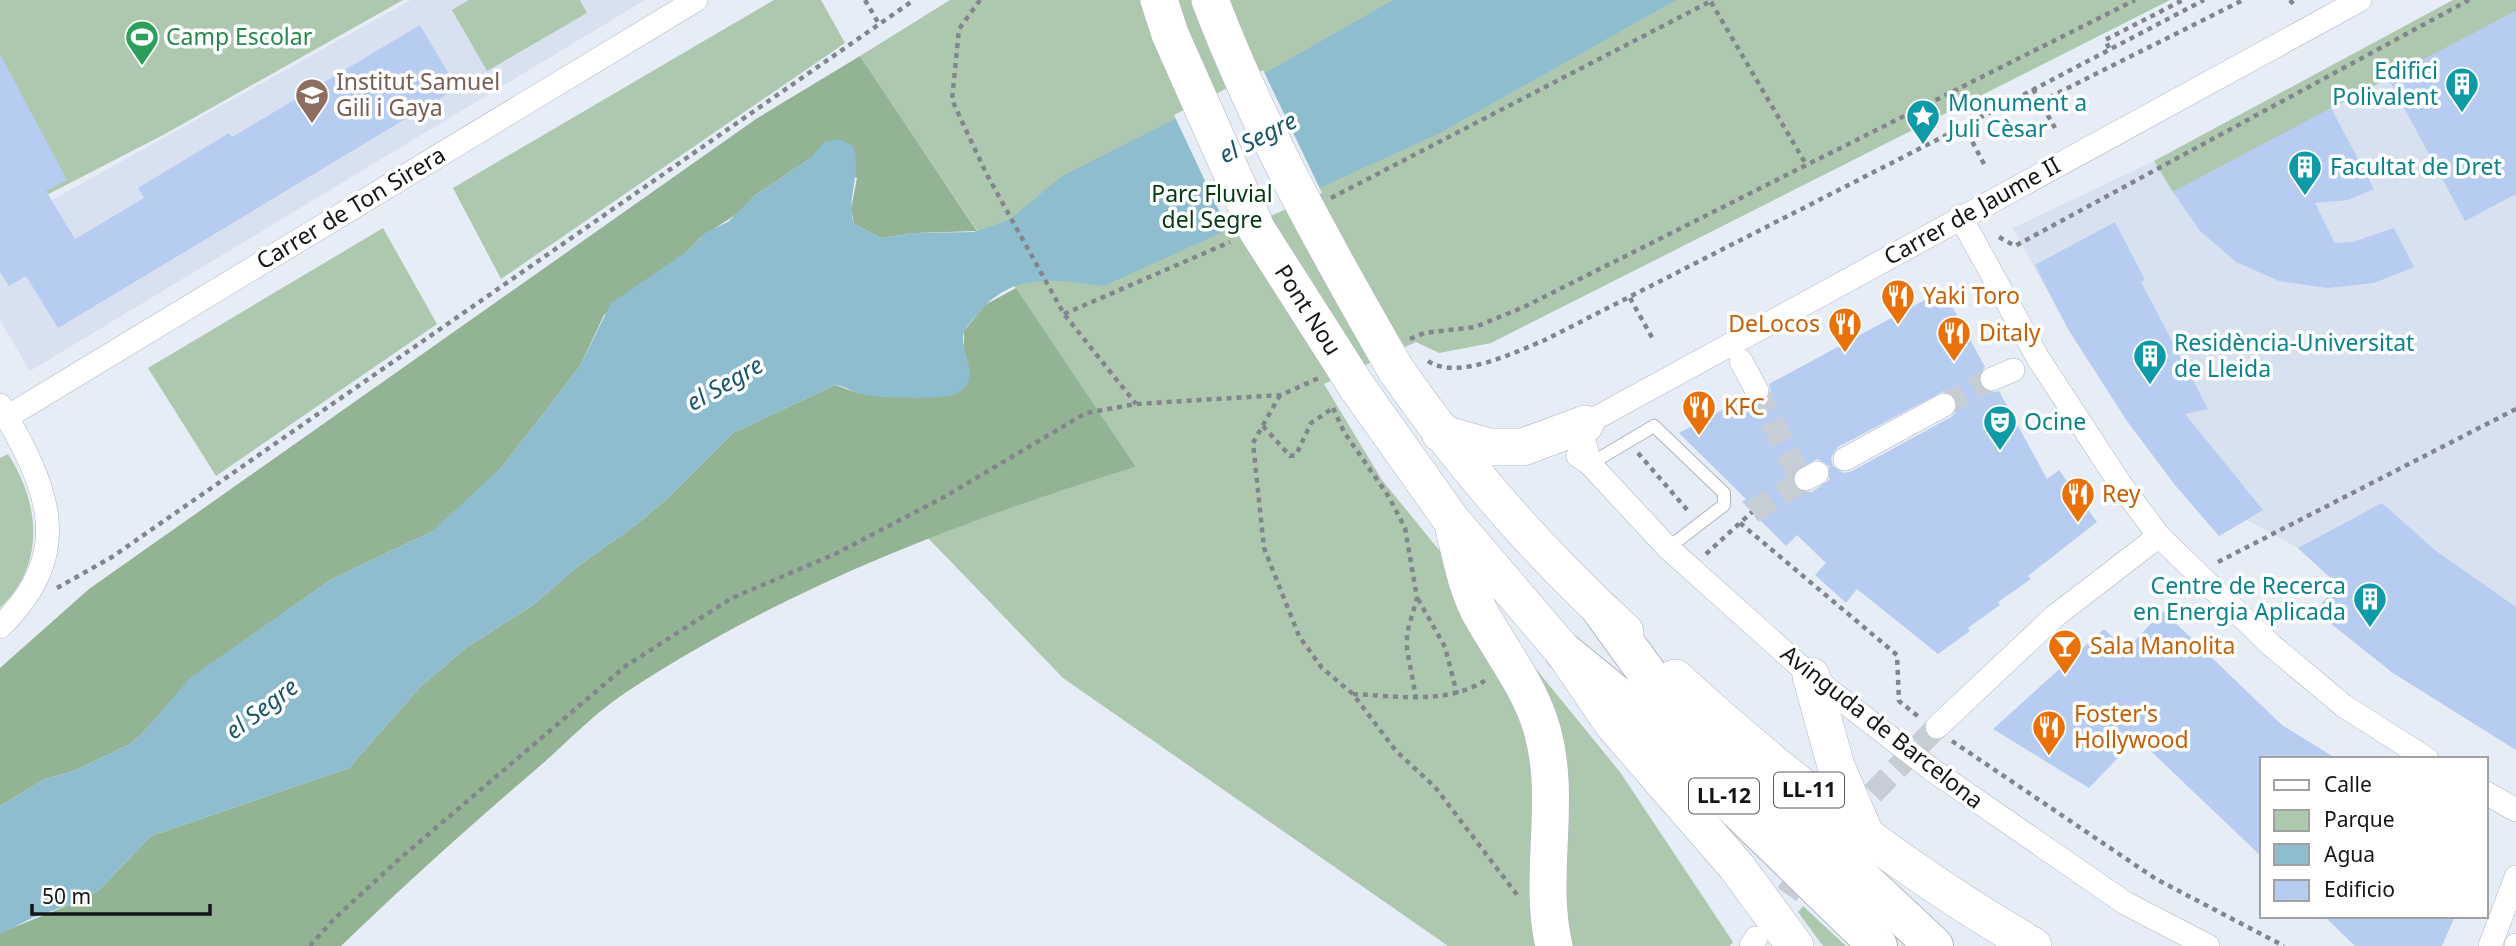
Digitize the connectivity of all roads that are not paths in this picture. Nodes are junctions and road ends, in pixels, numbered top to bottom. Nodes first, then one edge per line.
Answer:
1 (696, 0) edge
2 (1159, 0) edge
3 (1210, 0) edge
4 (2360, 0) edge
5 (1960, 216) junction
6 (1741, 361) dead end
7 (1756, 391) tunnel mouth
8 (1944, 405) tunnel mouth
9 (4, 411) edge
10 (1569, 430) junction
11 (1440, 433) junction
12 (1845, 458) dead end
13 (1590, 464) junction
14 (1452, 521) junction
15 (2159, 537) junction
16 (1668, 548) junction
17 (1602, 611) junction
18 (0, 627) edge
19 (1564, 652) junction
20 (1811, 676) junction
21 (1936, 729) tunnel mouth
22 (2424, 757) edge
23 (2488, 794) edge
24 (2516, 810) edge
25 (1865, 833) junction
26 (2516, 877) edge
27 (2516, 906) edge
28 (1551, 937) edge
29 (1795, 946) edge
30 (1878, 946) edge
31 (1934, 946) edge
32 (2033, 946) edge
33 (2208, 946) edge
34 (2490, 946) edge
35 (2501, 946) edge

1 - 9 street, Carrer de Ton Sirera
2 - 14 main road, Pont Nou, bridge
3 - 11 main road, Pont Nou / LL-11, bridge
4 - 5 street, Carrer de Jaume II
5 - 10 street, Carrer de Jaume II
5 - 15 street
6 - 7 street
8 - 12 street
9 - 18 street
10 - 11 main road
10 - 13 street, Avinguda de Barcelona
10 - 13 street
11 - 17 main road, LL-11
13 - 16 street, Avinguda de Barcelona
13 - 16 lane
14 - 19 main road
14 - 28 main road
15 - 21 street
15 - 22 street
16 - 20 street, Avinguda de Barcelona
17 - 25 main road, LL-11
17 - 31 highway, LL-12
19 - 29 main road
19 - 30 highway, LL-12
20 - 25 main road
20 - 33 street, Avinguda de Barcelona
23 - 24 street
25 - 32 main road, LL-11
26 - 34 street
27 - 35 street

